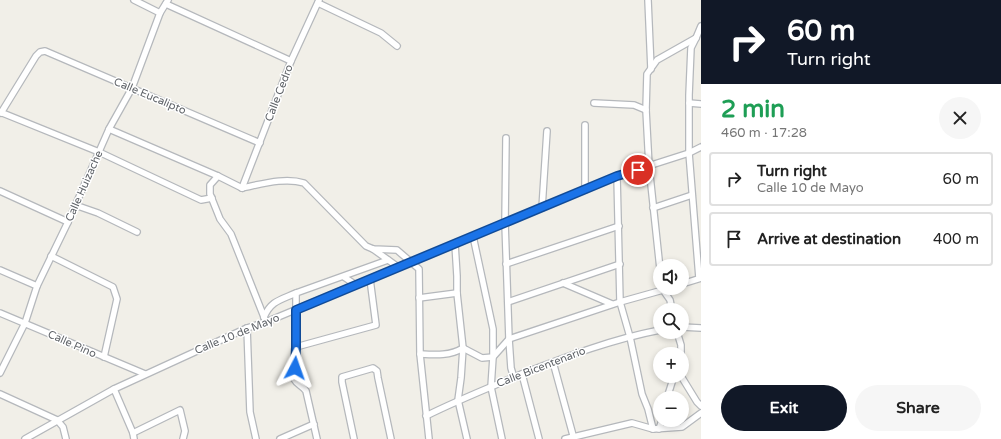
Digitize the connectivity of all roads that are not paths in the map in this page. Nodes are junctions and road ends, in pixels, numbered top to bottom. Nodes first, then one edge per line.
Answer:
1 (134, 0) edge
2 (648, 0) edge
3 (167, 2) edge
4 (318, 2) edge
5 (160, 13) junction
6 (701, 26) edge
7 (696, 38) junction
8 (397, 46) dead end
9 (291, 61) junction
10 (651, 69) junction
11 (132, 88) junction
12 (594, 103) dead end
13 (688, 104) junction
14 (701, 104) edge
15 (646, 110) junction
16 (0, 113) edge
17 (585, 125) dead end
18 (109, 129) junction
19 (547, 131) dead end
20 (506, 138) dead end
21 (260, 143) junction
22 (701, 147) edge
23 (99, 152) junction
24 (689, 154) junction
25 (649, 166) junction
26 (218, 176) junction
27 (617, 176) junction
28 (242, 188) junction
29 (585, 190) junction
30 (0, 191) edge
31 (692, 195) junction
32 (212, 198) junction
33 (75, 205) junction
34 (542, 208) junction
35 (653, 208) junction
36 (68, 222) junction
37 (505, 223) junction
38 (619, 226) junction
39 (137, 232) dead end
40 (473, 236) junction
41 (455, 244) junction
42 (373, 249) junction
43 (52, 256) junction
44 (659, 259) edge
45 (388, 260) junction
46 (412, 262) junction
47 (506, 264) junction
48 (620, 264) junction
49 (398, 267) junction
50 (0, 270) edge
51 (344, 277) junction
52 (700, 278) edge
53 (370, 279) junction
54 (689, 282) edge
55 (563, 283) junction
56 (356, 285) junction
57 (37, 286) junction
58 (653, 292) edge
59 (296, 293) junction
60 (457, 293) junction
61 (419, 298) junction
62 (508, 302) junction
63 (620, 302) junction
64 (612, 304) junction
65 (296, 310) junction
66 (0, 313) edge
67 (265, 320) junction
68 (25, 322) junction
69 (689, 327) edge
70 (247, 328) junction
71 (701, 328) edge
72 (653, 332) edge
73 (630, 337) junction
74 (509, 340) junction
75 (296, 347) junction
76 (463, 348) junction
77 (420, 354) junction
78 (104, 357) junction
79 (493, 357) junction
80 (553, 362) junction
81 (0, 373) edge
82 (145, 374) junction
83 (522, 374) junction
84 (514, 378) junction
85 (686, 383) edge
86 (491, 386) junction
87 (114, 389) junction
88 (0, 394) edge
89 (458, 400) junction
90 (701, 406) edge
91 (701, 413) edge
92 (426, 416) junction
93 (57, 420) junction
94 (314, 424) junction
95 (656, 429) junction
96 (134, 436) edge
97 (574, 438) edge
98 (25, 439) edge
99 (66, 439) edge
100 (183, 439) edge
101 (256, 439) edge
102 (280, 439) edge
103 (317, 439) edge
104 (354, 439) edge
105 (391, 439) edge
106 (429, 439) edge
107 (467, 439) edge
108 (502, 439) edge
109 (538, 439) edge
110 (565, 439) edge

1 - 5 street
2 - 10 street
3 - 5 street, Calle Huizache
3 - 9 street
4 - 8 street
4 - 9 street, Calle Cedro
5 - 11 street, Calle Huizache
6 - 7 street
7 - 10 street
7 - 13 street
9 - 21 street, Calle Cedro
10 - 15 street
11 - 16 street, Calle Eucalipto
11 - 18 street, Calle Huizache
11 - 21 street, Calle Eucalipto
12 - 15 street
13 - 14 street
13 - 24 street
15 - 25 street
16 - 23 street
17 - 29 street
18 - 23 street, Calle Huizache
18 - 26 street
19 - 34 street
20 - 37 street
21 - 28 street, Calle Cedro
22 - 24 street, Calle 10 de Mayo
23 - 32 street
23 - 33 street, Calle Huizache
24 - 25 street, Calle 10 de Mayo
24 - 31 street
25 - 27 street, Calle 10 de Mayo
25 - 35 street
26 - 28 street
26 - 32 street
27 - 29 street, Calle 10 de Mayo
27 - 38 street
28 - 42 street
29 - 34 street, Calle 10 de Mayo
30 - 36 street
31 - 35 street
31 - 52 street
32 - 67 street
33 - 36 street, Calle Huizache
33 - 39 street
34 - 37 street, Calle 10 de Mayo
35 - 44 street
36 - 43 street, Calle Huizache
37 - 40 street, Calle 10 de Mayo
37 - 47 street
38 - 47 street
38 - 48 street
40 - 41 street, Calle 10 de Mayo
40 - 79 street
41 - 46 street, Calle 10 de Mayo
41 - 60 street
42 - 45 street
42 - 46 street
43 - 57 street, Calle Huizache
43 - 78 street
45 - 49 street
45 - 51 street
46 - 49 street, Calle 10 de Mayo
46 - 61 street
47 - 62 street
48 - 55 street
48 - 63 street
49 - 53 street, Calle 10 de Mayo
50 - 57 street
51 - 56 street
51 - 59 street
52 - 54 street
53 - 56 street, Calle 10 de Mayo
53 - 75 street
55 - 62 street
55 - 64 street
56 - 65 street, Calle 10 de Mayo
57 - 68 street, Calle Huizache
58 - 63 street
59 - 65 street
59 - 67 street
60 - 61 street
60 - 76 street
61 - 77 street
62 - 74 street
63 - 64 street
63 - 73 street
64 - 74 street
65 - 67 street, Calle 10 de Mayo
65 - 75 street
66 - 68 street, Calle Pino
67 - 70 street, Calle 10 de Mayo
68 - 78 street, Calle Pino
68 - 81 street, Calle Huizache
69 - 71 street
70 - 82 street, Calle 10 de Mayo
70 - 101 street
72 - 73 street, Calle Bicentenario
73 - 80 street, Calle Bicentenario
73 - 95 street
74 - 79 street
74 - 84 street
75 - 94 street
76 - 77 street
76 - 79 street
76 - 89 street
77 - 92 street
78 - 82 street, Calle Pino
79 - 86 street
80 - 83 street, Calle Bicentenario
80 - 97 street
82 - 87 street, Calle 10 de Mayo
83 - 84 street, Calle Bicentenario
83 - 109 street
84 - 86 street, Calle Bicentenario
85 - 90 street
86 - 89 street, Calle Bicentenario
86 - 108 street
87 - 93 street, Calle 10 de Mayo
87 - 96 street
88 - 93 street
89 - 92 street, Calle Bicentenario
89 - 107 street
91 - 95 street
92 - 106 street
93 - 98 street, Calle 10 de Mayo
93 - 99 street
94 - 102 street
94 - 103 street
95 - 97 street
96 - 100 street
97 - 110 street
104 - 105 street

